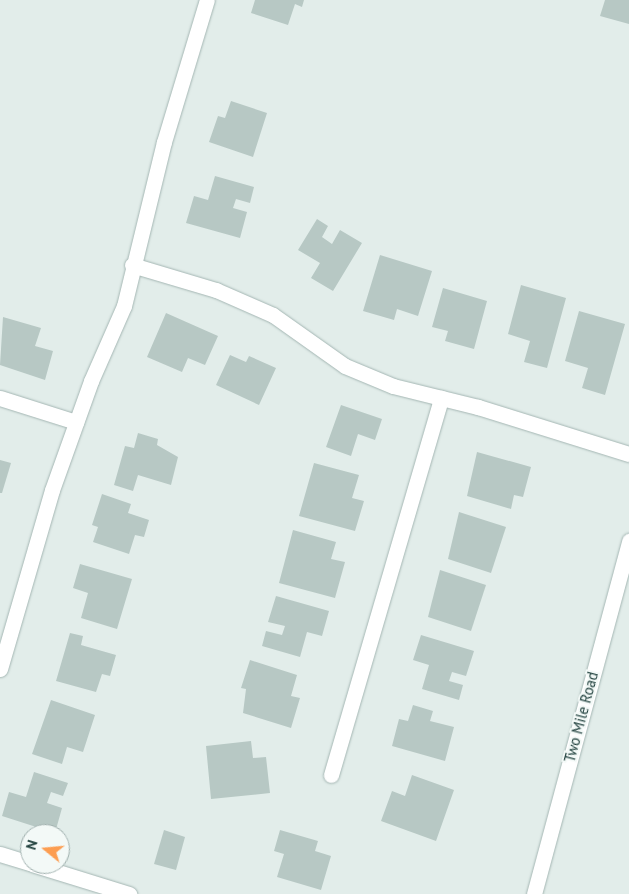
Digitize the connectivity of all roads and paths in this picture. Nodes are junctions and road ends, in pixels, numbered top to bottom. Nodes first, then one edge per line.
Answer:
1 (207, 0) edge
2 (132, 265) junction
3 (0, 398) edge
4 (441, 398) junction
5 (76, 422) junction
6 (629, 454) edge
7 (629, 541) edge
8 (0, 669) edge
9 (332, 775) dead end
10 (0, 854) edge
11 (20, 860) edge
12 (64, 874) edge
13 (129, 894) edge
14 (534, 894) edge

1 - 2 street
2 - 4 street
2 - 5 street
3 - 5 street
4 - 6 street
4 - 9 street
5 - 8 street
7 - 14 street, Two Mile Road
10 - 11 street
12 - 13 street

